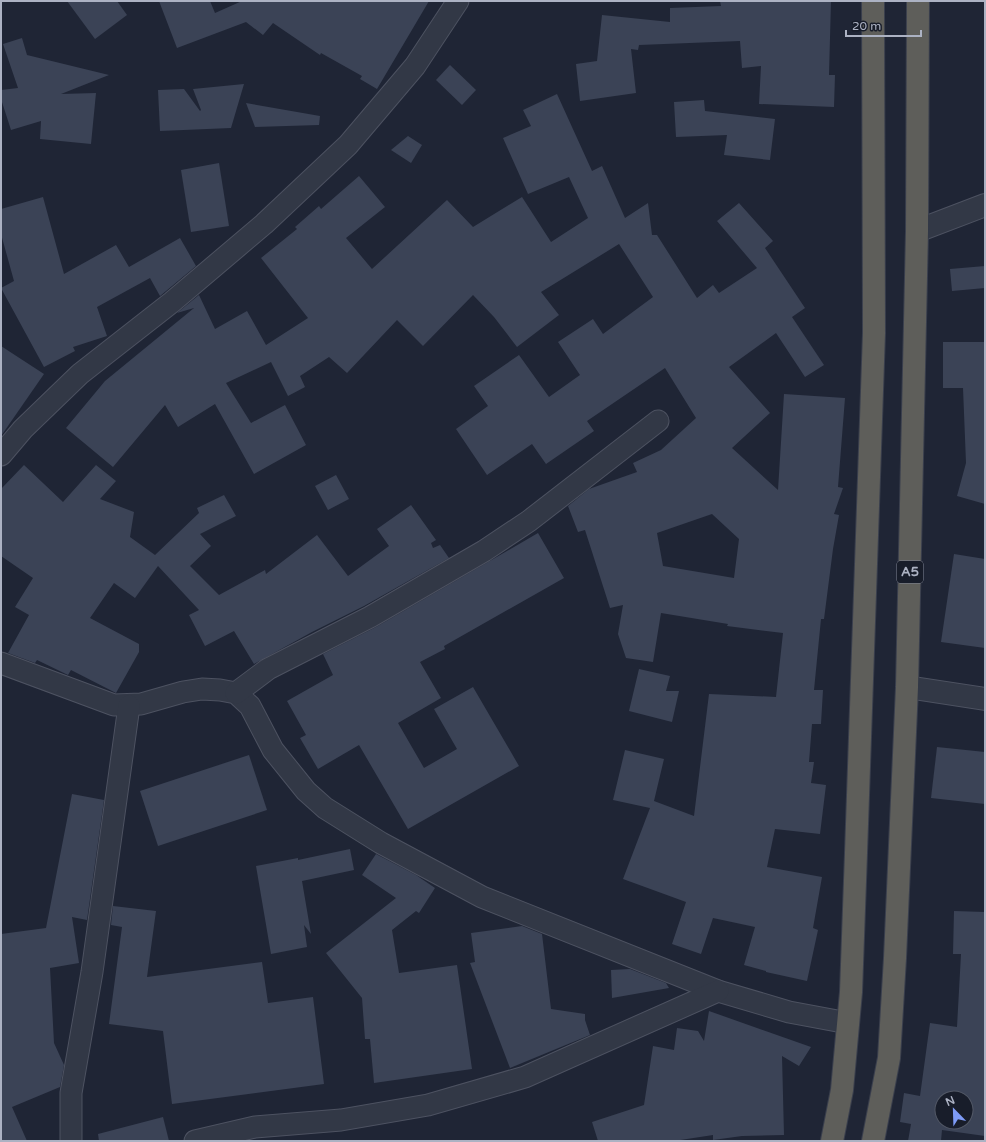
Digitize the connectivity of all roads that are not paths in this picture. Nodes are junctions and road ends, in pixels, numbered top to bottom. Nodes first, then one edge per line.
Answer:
1 (458, 1) edge
2 (873, 1) edge
3 (918, 1) edge
4 (985, 205) edge
5 (917, 231) junction
6 (658, 421) dead end
7 (1, 455) edge
8 (1, 663) edge
9 (908, 687) junction
10 (236, 693) junction
11 (985, 699) edge
12 (129, 706) junction
13 (718, 991) junction
14 (848, 1023) junction
15 (71, 1141) edge
16 (195, 1141) edge
17 (832, 1141) edge
18 (873, 1141) edge

1 - 7 street
2 - 14 highway
3 - 5 highway, A5
4 - 5 street
5 - 9 highway, A5
6 - 10 street
8 - 12 street
9 - 11 street
9 - 18 highway, A5
10 - 12 street
10 - 13 street
12 - 15 street
13 - 14 street
13 - 16 street
14 - 17 highway

